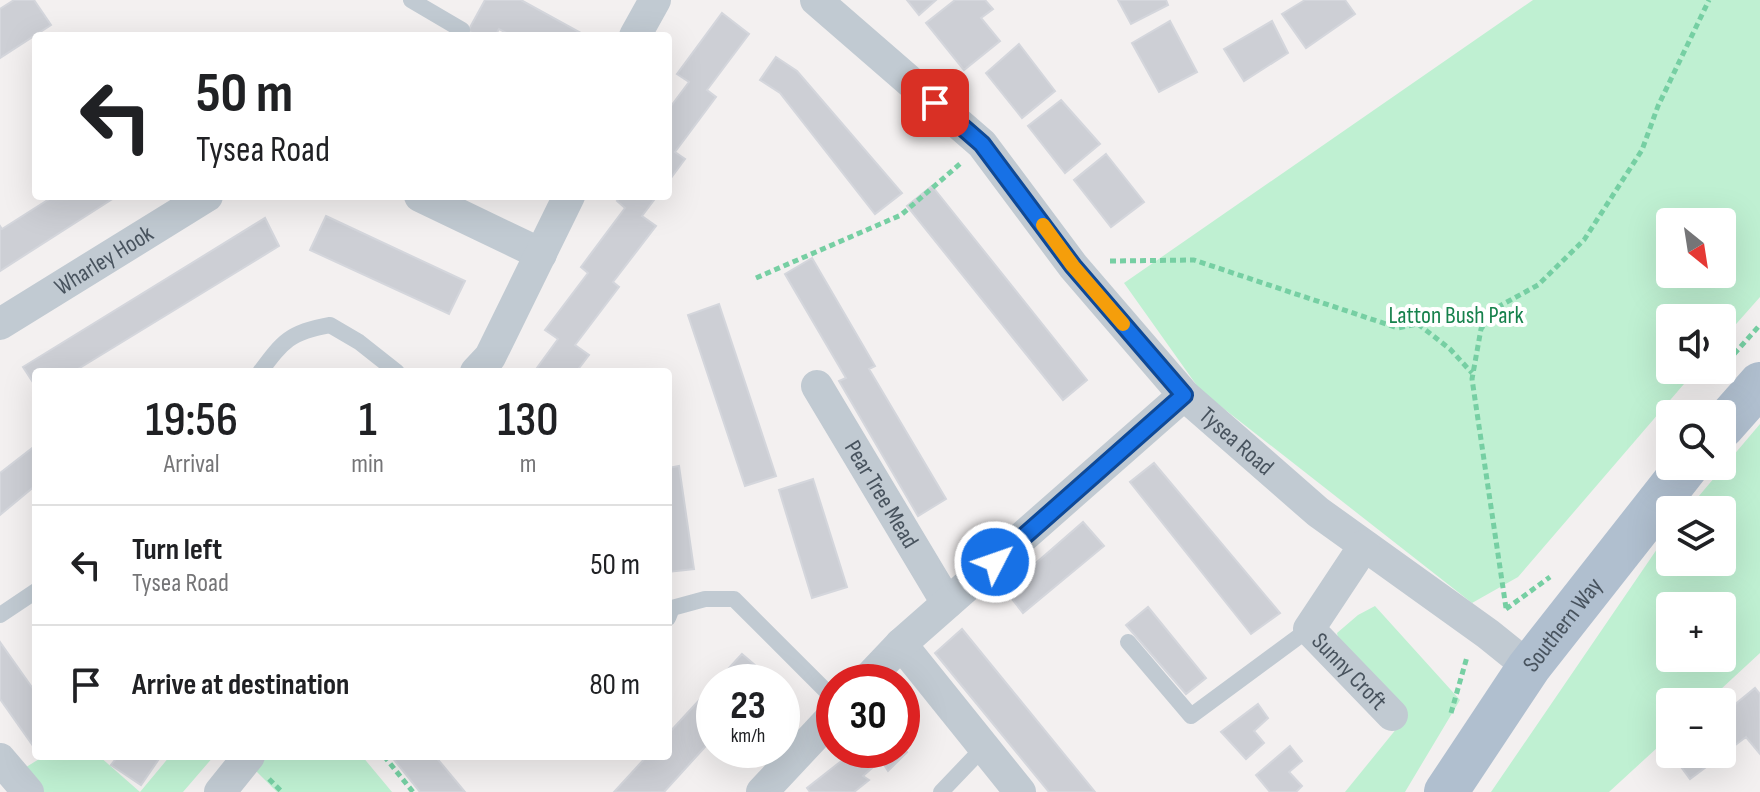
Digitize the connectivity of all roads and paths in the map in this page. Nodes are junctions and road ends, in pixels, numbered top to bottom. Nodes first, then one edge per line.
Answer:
1 (411, 0) edge
2 (655, 0) edge
3 (816, 0) edge
4 (1709, 0) edge
5 (462, 30) dead end
6 (637, 32) edge
7 (982, 144) junction
8 (200, 200) edge
9 (428, 200) edge
10 (567, 200) edge
11 (541, 254) junction
12 (1073, 266) junction
13 (756, 278) dead end
14 (1496, 308) junction
15 (3, 314) edge
16 (1418, 324) junction
17 (1760, 325) edge
18 (263, 368) edge
19 (392, 368) edge
20 (480, 368) edge
21 (1744, 373) edge
22 (1473, 374) junction
23 (817, 386) dead end
24 (1184, 395) junction
25 (1733, 400) edge
26 (1676, 480) edge
27 (1364, 546) junction
28 (32, 594) edge
29 (947, 603) junction
30 (672, 608) edge
31 (1506, 609) dead end
32 (0, 615) edge
33 (1309, 629) junction
34 (1128, 642) dead end
35 (901, 644) junction
36 (882, 664) edge
37 (1529, 667) junction
38 (816, 681) edge
39 (1392, 715) dead end
40 (816, 734) edge
41 (984, 747) junction
42 (0, 759) edge
43 (246, 760) edge
44 (387, 760) edge
45 (28, 792) edge
46 (220, 792) edge
47 (413, 792) edge
48 (762, 792) edge
49 (941, 792) edge
50 (1020, 792) edge
51 (1446, 792) edge

1 - 5 lane
2 - 6 street
3 - 7 street, Tysea Road
4 - 14 path
7 - 12 street, Tysea Road
7 - 13 path
8 - 15 street, Wharley Hook
9 - 11 street
10 - 11 street
11 - 20 street
12 - 16 path
12 - 24 street, Tysea Road
14 - 16 path
14 - 22 path
16 - 22 path
17 - 21 path
18 - 19 lane
21 - 25 main road
22 - 31 path
23 - 29 street, Pear Tree Mead
24 - 27 street, Tysea Road
24 - 29 street
26 - 37 main road, Southern Way
27 - 33 street, Sunny Croft
27 - 37 street, Tysea Road
28 - 32 lane
29 - 35 street
30 - 38 lane
33 - 34 lane
33 - 39 street, Sunny Croft
35 - 36 street
35 - 41 street
37 - 51 main road, Southern Way
40 - 48 street
41 - 49 lane
41 - 50 street
42 - 45 street
43 - 46 street
44 - 47 path

